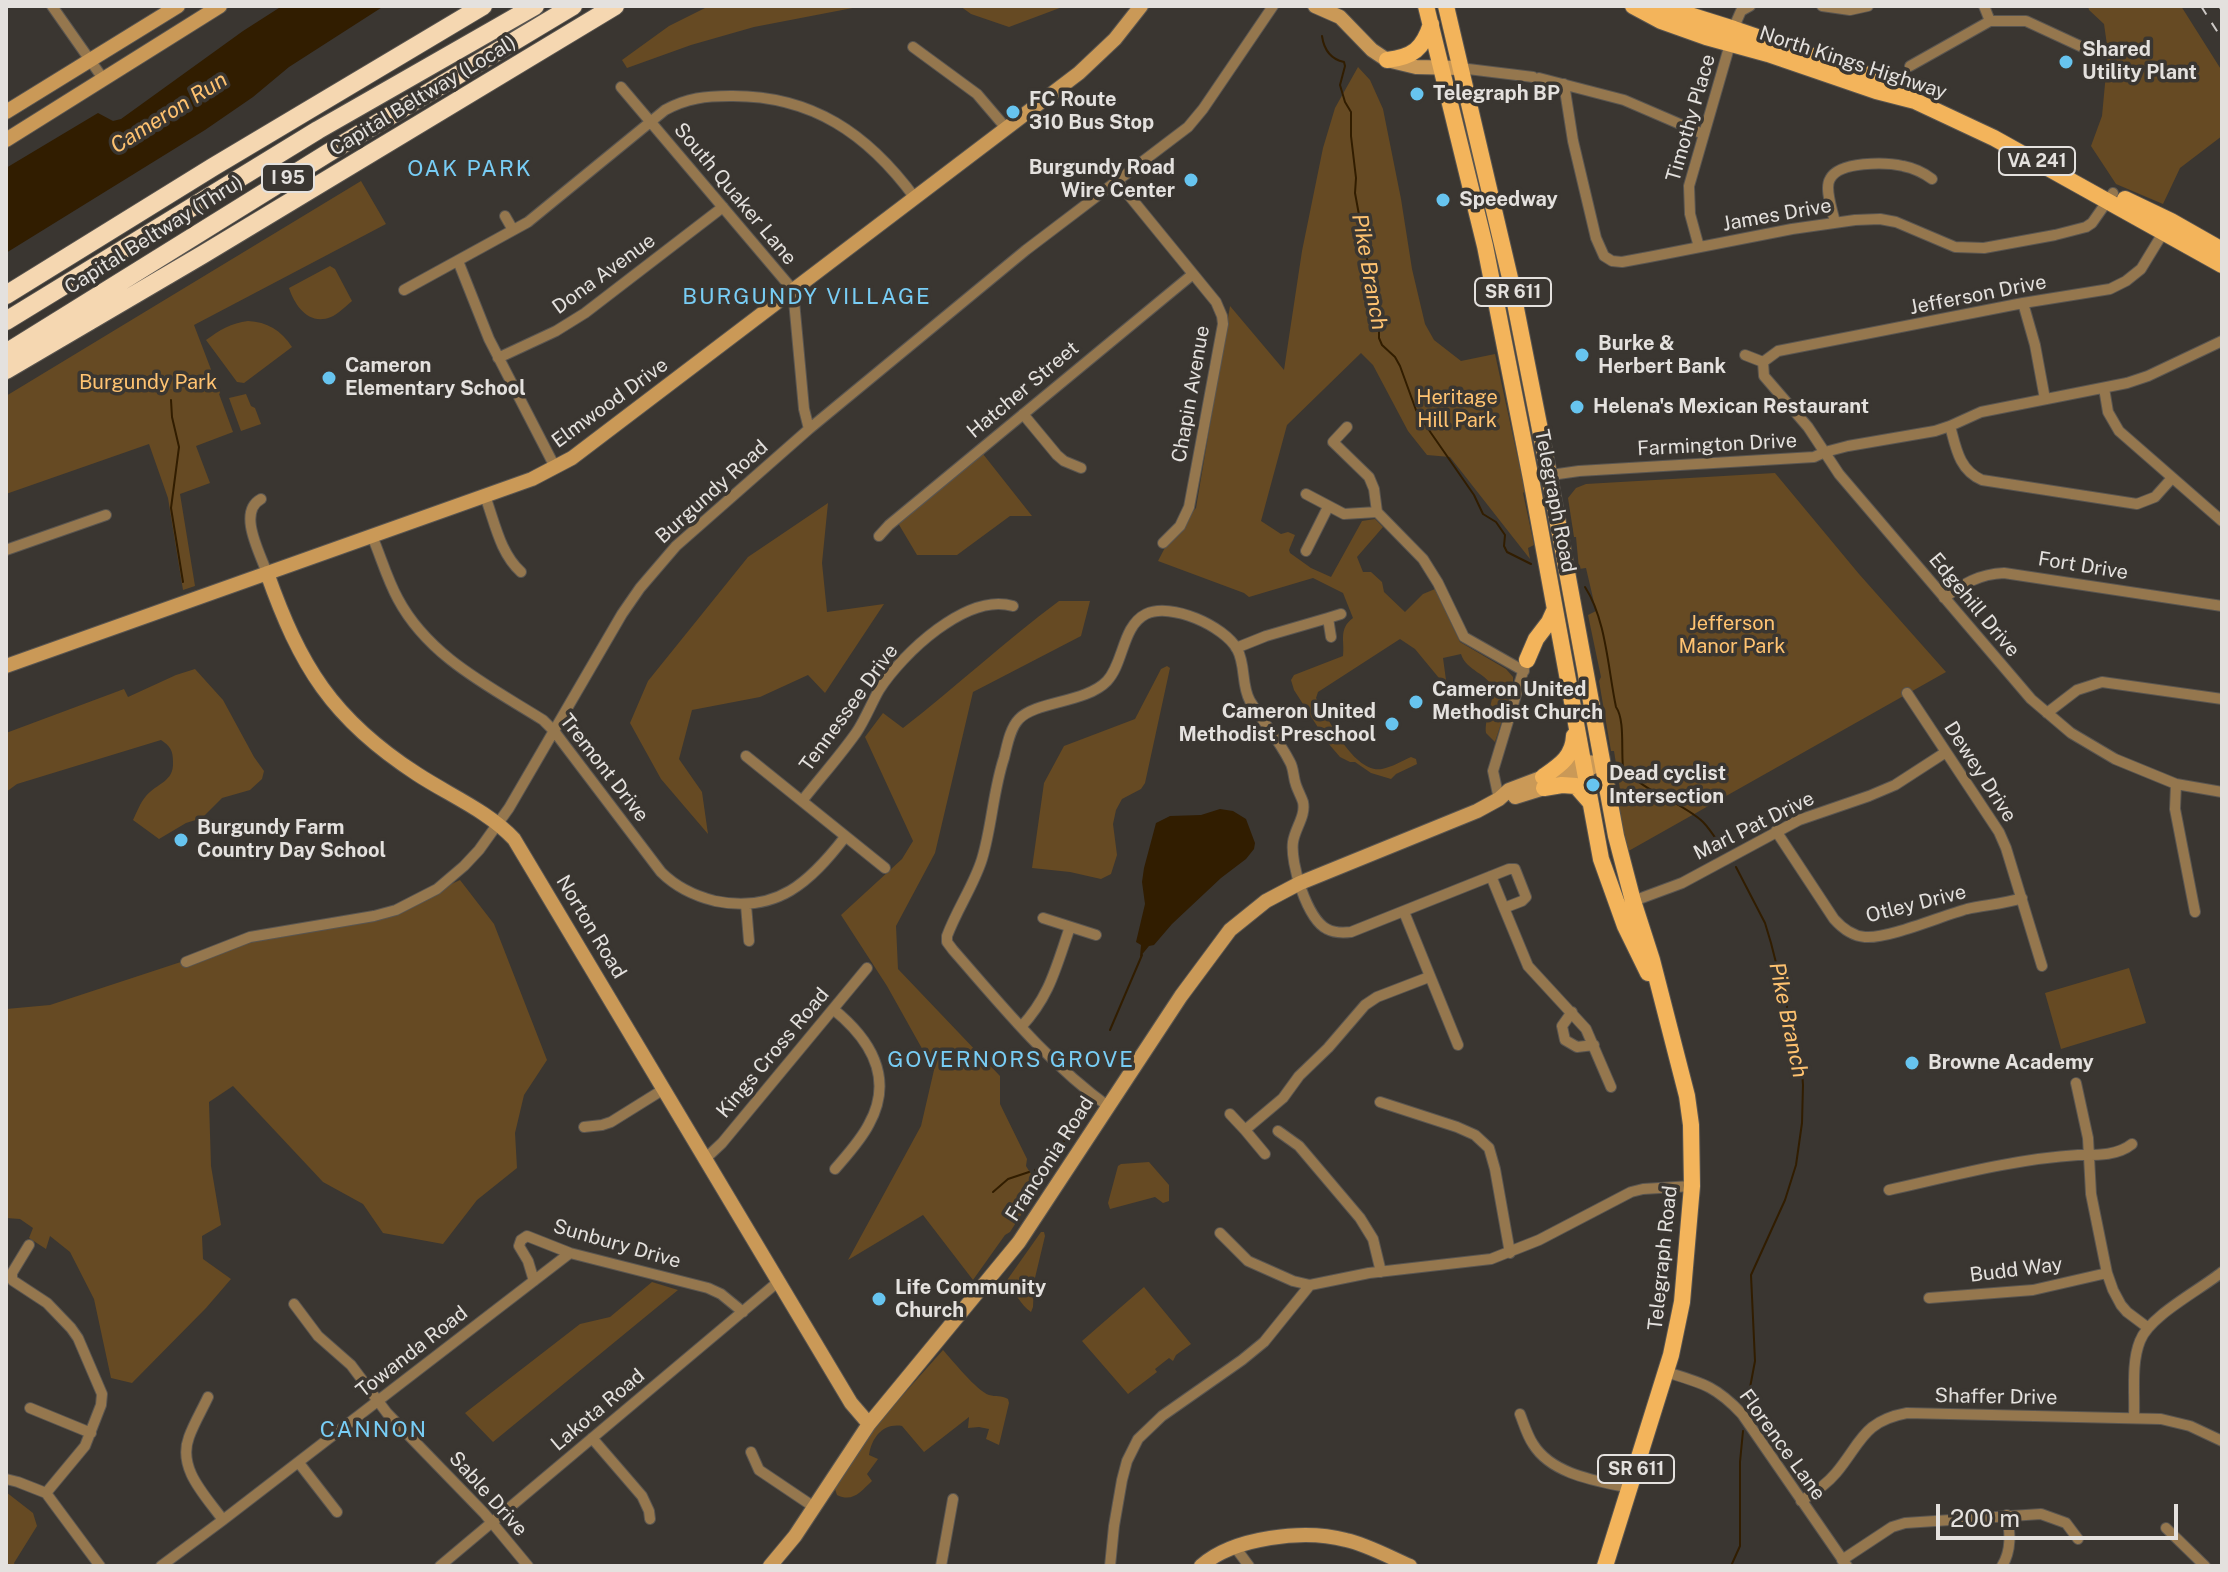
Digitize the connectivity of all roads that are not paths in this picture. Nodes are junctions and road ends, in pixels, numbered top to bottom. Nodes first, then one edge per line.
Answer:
1 (52, 6) edge
2 (178, 6) edge
3 (220, 6) edge
4 (483, 6) edge
5 (535, 6) edge
6 (573, 6) edge
7 (615, 6) edge
8 (623, 6) edge
9 (1141, 6) edge
10 (1273, 6) edge
11 (1315, 6) edge
12 (1426, 6) edge
13 (1446, 6) edge
14 (1633, 6) edge
15 (1750, 6) edge
16 (1822, 6) edge
17 (1868, 6) edge
18 (1984, 6) edge
19 (1664, 10) edge
20 (1990, 21) junction
21 (589, 22) junction
22 (1431, 24) junction
23 (1732, 37) junction
24 (913, 47) dead end
25 (2093, 52) dead end
26 (1387, 60) junction
27 (91, 61) junction
28 (1910, 66) dead end
29 (1442, 67) junction
30 (1460, 68) junction
31 (104, 80) junction
32 (1564, 84) junction
33 (621, 87) dead end
34 (6, 112) edge
35 (651, 121) junction
36 (1006, 128) junction
37 (1703, 134) junction
38 (6, 140) edge
39 (1932, 179) dead end
40 (1118, 182) junction
41 (2110, 197) junction
42 (915, 198) junction
43 (723, 207) junction
44 (505, 216) dead end
45 (1835, 223) junction
46 (2167, 226) junction
47 (513, 230) junction
48 (1699, 247) junction
49 (2222, 250) edge
50 (458, 261) junction
51 (2222, 265) edge
52 (1193, 274) junction
53 (404, 290) dead end
54 (793, 290) junction
55 (6, 295) edge
56 (2023, 303) junction
57 (6, 321) edge
58 (2222, 341) edge
59 (6, 353) edge
60 (1745, 355) dead end
61 (498, 358) junction
62 (1763, 362) junction
63 (6, 370) edge
64 (2104, 388) junction
65 (2045, 399) junction
66 (1023, 414) junction
67 (1950, 426) junction
68 (1347, 427) dead end
69 (809, 429) junction
70 (1825, 452) junction
71 (555, 467) junction
72 (1081, 468) dead end
73 (1549, 475) junction
74 (2172, 478) junction
75 (1531, 479) junction
76 (1306, 494) dead end
77 (485, 496) junction
78 (261, 499) dead end
79 (1328, 507) junction
80 (1377, 512) junction
81 (106, 515) dead end
82 (2222, 521) edge
83 (372, 536) junction
84 (879, 536) dead end
85 (1163, 543) dead end
86 (6, 550) edge
87 (1306, 551) dead end
88 (521, 572) dead end
89 (267, 573) junction
90 (1944, 598) junction
91 (1013, 606) dead end
92 (2222, 606) edge
93 (1554, 611) junction
94 (1341, 614) dead end
95 (1328, 618) junction
96 (1331, 637) dead end
97 (1236, 648) junction
98 (1563, 658) junction
99 (1526, 665) junction
100 (6, 666) edge
101 (1907, 693) dead end
102 (1571, 698) junction
103 (2222, 699) edge
104 (2047, 713) junction
105 (554, 731) junction
106 (1946, 752) junction
107 (746, 756) dead end
108 (1601, 763) junction
109 (1584, 767) junction
110 (1544, 783) junction
111 (2176, 784) junction
112 (2222, 792) edge
113 (1499, 799) junction
114 (802, 801) junction
115 (1590, 802) junction
116 (498, 825) junction
117 (1776, 831) junction
118 (845, 837) junction
119 (885, 868) dead end
120 (1491, 876) junction
121 (1300, 883) junction
122 (2022, 898) junction
123 (1625, 904) junction
124 (746, 905) junction
125 (1504, 908) junction
126 (1404, 912) junction
127 (2195, 912) dead end
128 (1043, 918) dead end
129 (1070, 927) junction
130 (1096, 935) dead end
131 (749, 941) dead end
132 (186, 962) dead end
133 (2042, 966) dead end
134 (867, 968) dead end
135 (1429, 977) junction
136 (833, 1009) junction
137 (1572, 1012) junction
138 (1021, 1027) junction
139 (1458, 1045) dead end
140 (1594, 1045) junction
141 (2076, 1083) dead end
142 (1611, 1087) dead end
143 (664, 1089) junction
144 (1380, 1102) dead end
145 (1109, 1107) junction
146 (1230, 1114) dead end
147 (584, 1127) dead end
148 (1245, 1130) junction
149 (1278, 1131) dead end
150 (2132, 1144) dead end
151 (1265, 1154) dead end
152 (2089, 1155) junction
153 (706, 1158) junction
154 (835, 1169) dead end
155 (1692, 1186) junction
156 (1889, 1190) dead end
157 (1220, 1233) dead end
158 (29, 1245) dead end
159 (570, 1253) junction
160 (1510, 1253) junction
161 (1381, 1272) junction
162 (2222, 1272) edge
163 (2107, 1273) junction
164 (534, 1281) junction
165 (779, 1281) junction
166 (1310, 1285) junction
167 (1929, 1298) dead end
168 (294, 1304) dead end
169 (743, 1312) junction
170 (2147, 1327) junction
171 (1666, 1372) junction
172 (208, 1397) dead end
173 (378, 1401) junction
174 (30, 1408) dead end
175 (1520, 1414) dead end
176 (2134, 1417) junction
177 (869, 1424) junction
178 (91, 1433) junction
179 (592, 1438) junction
180 (2222, 1441) edge
181 (751, 1452) dead end
182 (299, 1463) junction
183 (6, 1479) edge
184 (1630, 1488) junction
185 (46, 1493) junction
186 (953, 1499) dead end
187 (1801, 1501) junction
188 (814, 1507) junction
189 (337, 1512) dead end
190 (2007, 1515) junction
191 (650, 1519) dead end
192 (223, 1520) junction
193 (492, 1523) junction
194 (2166, 1528) dead end
195 (2078, 1539) dead end
196 (1235, 1547) junction
197 (1844, 1563) edge
198 (100, 1566) edge
199 (161, 1566) edge
200 (440, 1566) edge
201 (528, 1566) edge
202 (770, 1566) edge
203 (941, 1566) edge
204 (1110, 1566) edge
205 (1201, 1566) edge
206 (1249, 1566) edge
207 (1410, 1566) edge
208 (1605, 1566) edge
209 (2002, 1566) edge
210 (2205, 1566) edge

1 - 27 street
2 - 27 street
3 - 31 street
4 - 55 highway, I 95
5 - 57 highway, Capital Beltway (Thru) / I 95
6 - 59 highway, Capital Beltway (Thru) / I 95
7 - 21 highway, Capital Beltway (Local) / I 95
8 - 21 highway
9 - 36 street, Elmwood Drive
10 - 40 street, Burgundy Road
11 - 26 street
12 - 22 main road, Telegraph Road / SR 611
13 - 30 main road, Telegraph Road / SR 611
14 - 19 main road, North Kings Highway / VA 241
15 - 23 street, Timothy Place
16 - 17 street
18 - 20 street
19 - 23 main road, North Kings Highway / VA 241
20 - 25 street
20 - 28 street
21 - 63 highway, Capital Beltway (Local) / I 95
22 - 26 main road
22 - 29 main road, Telegraph Road / SR 611
23 - 37 street, Timothy Place
23 - 41 main road, North Kings Highway / VA 241
24 - 36 street
26 - 29 street
27 - 31 street
27 - 34 street
29 - 30 street
29 - 75 main road, Telegraph Road / SR 611
30 - 32 street
30 - 73 main road, Telegraph Road / SR 611
31 - 38 street
32 - 37 street
32 - 48 street, James Drive
33 - 35 street, South Quaker Lane
35 - 42 street
35 - 43 street, South Quaker Lane
35 - 47 street
36 - 42 street, Elmwood Drive
37 - 48 street, Timothy Place
39 - 45 street
40 - 52 street, Chapin Avenue
40 - 69 street, Burgundy Road
41 - 45 street, James Drive
41 - 46 main road, North Kings Highway / VA 241
42 - 54 street, Elmwood Drive
43 - 54 street, South Quaker Lane
43 - 61 street, Dona Avenue
44 - 47 street
45 - 48 street, James Drive
46 - 49 main road, North Kings Highway / VA 241
46 - 51 main road, North Kings Highway / VA 241
46 - 56 street, Jefferson Drive
47 - 50 street
50 - 53 street
50 - 61 street
52 - 66 street, Hatcher Street
52 - 85 street, Chapin Avenue
54 - 69 street, South Quaker Lane
54 - 71 street, Elmwood Drive
56 - 62 street, Jefferson Drive
56 - 65 street
58 - 64 street, Farmington Drive
60 - 62 street
61 - 71 street
62 - 70 street, Edgehill Drive
64 - 65 street, Farmington Drive
64 - 74 street
65 - 67 street, Farmington Drive
66 - 72 street
66 - 84 street, Hatcher Street
67 - 70 street, Farmington Drive
67 - 74 street
68 - 80 street
69 - 105 street, Burgundy Road
70 - 73 street, Farmington Drive
70 - 90 street, Edgehill Drive
71 - 77 street, Elmwood Drive
73 - 75 street, Farmington Drive
73 - 108 main road, Telegraph Road / SR 611
74 - 82 street
75 - 93 main road, Telegraph Road / SR 611
76 - 79 street
77 - 83 street, Elmwood Drive
77 - 88 street
78 - 89 street, Norton Road
79 - 80 street
79 - 87 street
80 - 99 street
81 - 86 street
83 - 89 street, Elmwood Drive
83 - 105 street, Tremont Drive
89 - 100 street, Elmwood Drive
89 - 116 street, Norton Road
90 - 92 street, Fort Drive
90 - 104 street, Edgehill Drive
91 - 114 street, Tennessee Drive
93 - 98 main road, Telegraph Road / SR 611
93 - 99 main road
94 - 95 street
95 - 96 street
95 - 97 street
97 - 121 street
97 - 138 street
98 - 99 main road
98 - 102 main road, Telegraph Road / SR 611
99 - 113 street
101 - 106 street, Dewey Drive
102 - 109 main road, Telegraph Road / SR 611
102 - 110 main road
103 - 104 street
104 - 111 street, Edgehill Drive
105 - 116 street, Burgundy Road
105 - 124 street, Tremont Drive
106 - 117 street, Marl Pat Drive
106 - 122 street, Dewey Drive
107 - 114 street
108 - 109 street, Franconia Road
108 - 123 main road, Telegraph Road / SR 611
109 - 110 street, Franconia Road
109 - 115 main road, Telegraph Road / SR 611
110 - 113 street, Franconia Road
110 - 115 main road
111 - 112 street, Edgehill Drive
111 - 127 street
113 - 121 street, Franconia Road
114 - 118 street
115 - 123 main road, Telegraph Road / SR 611
116 - 132 street, Burgundy Road
116 - 143 street, Norton Road
117 - 122 street, Otley Drive
117 - 123 street, Marl Pat Drive
118 - 119 street
118 - 124 street, Tremont Drive
120 - 125 street
120 - 125 street
120 - 126 street
121 - 126 street
121 - 145 street, Franconia Road
122 - 133 street, Dewey Drive
123 - 155 main road, Telegraph Road / SR 611
124 - 131 street
125 - 137 street
126 - 135 street
128 - 129 street
129 - 130 street
129 - 138 street
134 - 136 street, Kings Cross Road
135 - 139 street
135 - 148 street
136 - 153 street, Kings Cross Road
136 - 154 street
137 - 140 street
137 - 140 street
138 - 145 street
140 - 142 street
141 - 152 street
143 - 147 street
143 - 153 street, Norton Road
144 - 160 street
145 - 177 street, Franconia Road
146 - 148 street
148 - 151 street
149 - 161 street
150 - 152 street
152 - 156 street
152 - 163 street
153 - 165 street, Norton Road
155 - 160 street
155 - 171 main road, Telegraph Road / SR 611
157 - 166 street
158 - 178 street
159 - 164 street, Towanda Road
159 - 164 street, Sunbury Drive
159 - 169 street, Sunbury Drive
160 - 161 street
161 - 166 street
162 - 170 street
163 - 167 street, Budd Way
163 - 170 street
164 - 173 street, Towanda Road
165 - 169 street, Lakota Road
165 - 177 street, Norton Road
166 - 204 street
168 - 173 street, Sable Drive
169 - 179 street, Lakota Road
170 - 176 street
171 - 184 main road, Telegraph Road / SR 611
171 - 187 street, Florence Lane
172 - 192 street
173 - 182 street, Towanda Road
173 - 193 street, Sable Drive
174 - 178 street
175 - 184 street
176 - 180 street, Shaffer Drive
176 - 187 street, Shaffer Drive
177 - 188 street, Franconia Road
178 - 185 street
179 - 191 street
179 - 193 street, Lakota Road
181 - 188 street
182 - 189 street
182 - 192 street, Towanda Road
183 - 185 street
184 - 208 main road, Telegraph Road / SR 611
185 - 198 street
186 - 203 street
187 - 197 street, Florence Lane
188 - 202 street, Franconia Road
190 - 195 street
190 - 197 street
190 - 209 street
192 - 199 street, Towanda Road
193 - 200 street, Lakota Road
193 - 201 street, Sable Drive
194 - 210 street
196 - 205 street
196 - 206 street
196 - 207 street

